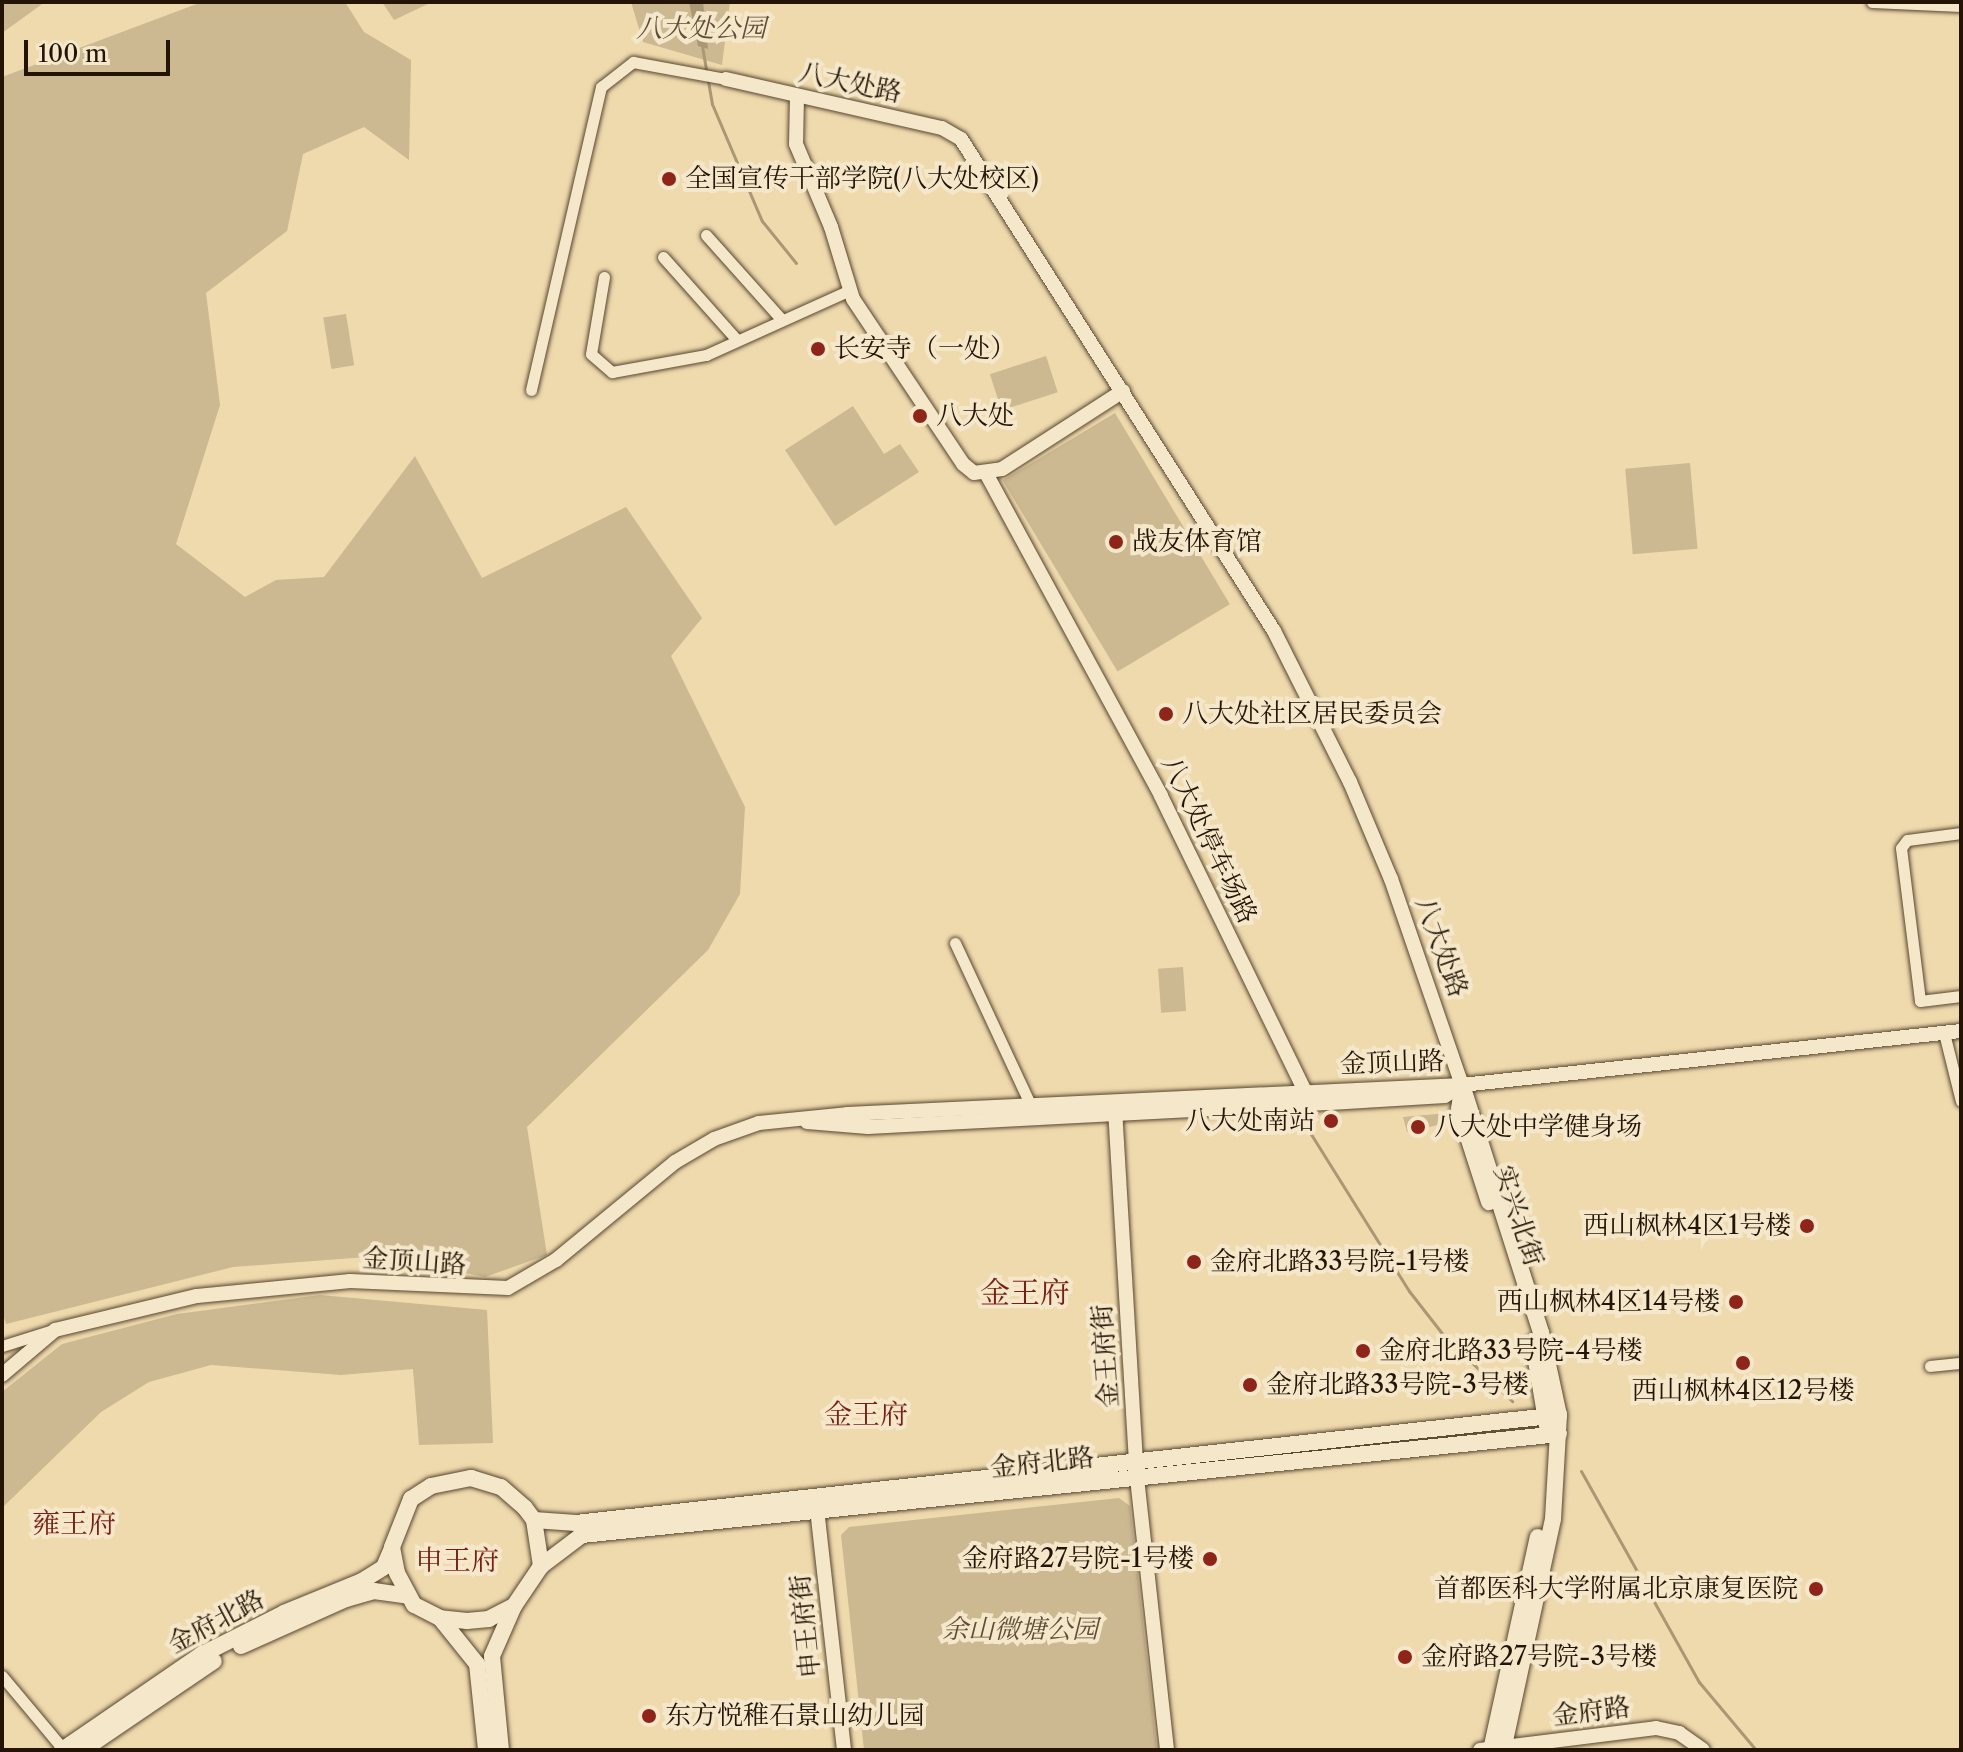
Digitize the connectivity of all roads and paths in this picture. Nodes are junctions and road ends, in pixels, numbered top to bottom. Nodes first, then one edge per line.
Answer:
1 (1872, 2) edge
2 (1961, 6) edge
3 (726, 79) joint
4 (797, 97) junction
5 (706, 235) dead end
6 (663, 257) dead end
7 (604, 277) dead end
8 (850, 290) junction
9 (782, 320) junction
10 (737, 340) junction
11 (531, 390) dead end
12 (1123, 391) junction
13 (987, 475) junction
14 (1961, 833) edge
15 (955, 943) dead end
16 (1961, 996) edge
17 (1961, 1031) edge
18 (1944, 1033) junction
19 (1462, 1085) junction
20 (1309, 1097) junction
21 (1961, 1101) edge
22 (1115, 1108) junction
23 (1034, 1112) junction
24 (55, 1330) junction
25 (2, 1346) edge
26 (1961, 1363) edge
27 (1930, 1366) dead end
28 (2, 1375) edge
29 (1553, 1415) junction
30 (1553, 1434) junction
31 (1137, 1470) junction
32 (816, 1504) junction
33 (534, 1520) junction
34 (392, 1547) junction
35 (541, 1566) junction
36 (409, 1596) junction
37 (514, 1606) junction
38 (440, 1618) junction
39 (2, 1676) edge
40 (1498, 1749) edge
41 (62, 1750) edge
42 (83, 1750) edge
43 (486, 1750) edge
44 (501, 1750) edge
45 (844, 1750) edge
46 (1167, 1750) edge
47 (1480, 1750) edge
48 (1703, 1750) edge

1 - 2 street
3 - 4 street, 八大处路
3 - 11 street
4 - 8 street, 八大处停车场路
4 - 12 street, 八大处路
5 - 9 street
6 - 10 street
7 - 10 street
8 - 9 street
8 - 13 street, 八大处停车场路
9 - 10 street
12 - 13 street
12 - 19 street, 八大处路
13 - 20 street, 八大处停车场路
14 - 16 street
15 - 23 street
17 - 18 street
18 - 19 street
18 - 21 street
19 - 20 street, 金顶山路
19 - 29 main road, 实兴北街
20 - 22 street, 金顶山路
22 - 23 street, 金顶山路
22 - 31 street, 金王府街
23 - 24 street, 金顶山路
24 - 25 street
24 - 28 street, 金顶山路
26 - 27 street
29 - 30 main road, 实兴北街
29 - 31 main road, 金府北路
30 - 31 main road, 金府北路
30 - 40 main road, 实兴北街
31 - 32 main road, 金府北路
31 - 46 street, 金王府街
32 - 33 main road, 金府北路
32 - 35 main road, 金府北路
32 - 45 street, 申王府街
33 - 34 main road
33 - 35 main road
34 - 36 main road
34 - 41 main road, 金府北路
35 - 37 main road
36 - 38 main road
36 - 42 main road, 金府北路
37 - 38 main road
37 - 44 main road
38 - 43 main road
39 - 41 street
40 - 47 street, 金府路
40 - 48 street, 金府路

